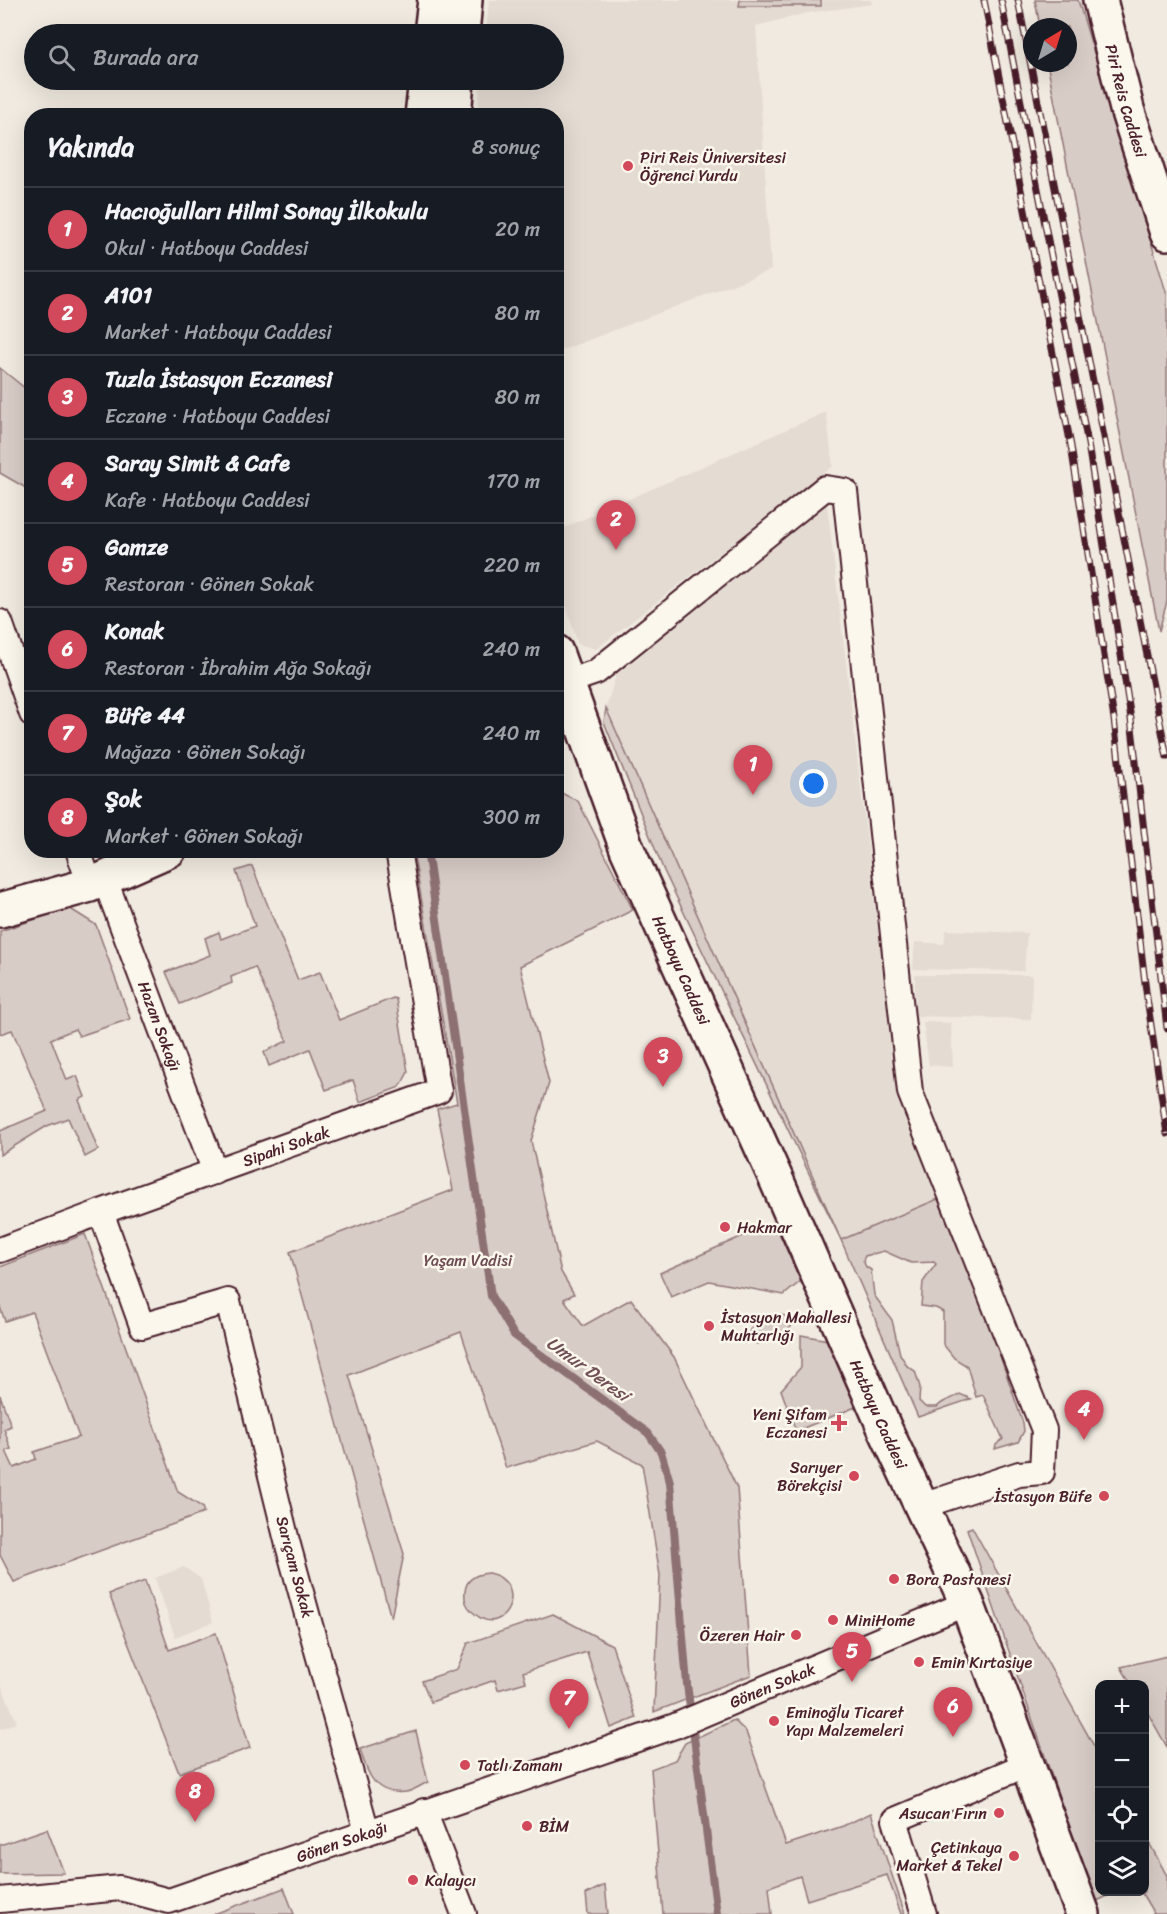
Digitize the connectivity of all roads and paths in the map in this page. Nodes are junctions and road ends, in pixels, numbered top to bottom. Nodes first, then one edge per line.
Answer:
1 (435, 0) edge
2 (465, 0) edge
3 (1100, 0) edge
4 (432, 24) edge
5 (463, 24) edge
6 (425, 90) edge
7 (456, 90) edge
8 (423, 108) edge
9 (455, 108) edge
10 (1167, 233) edge
11 (0, 622) edge
12 (21, 653) edge
13 (564, 667) edge
14 (24, 670) edge
15 (564, 687) edge
16 (567, 717) edge
17 (83, 858) edge
18 (152, 858) edge
19 (399, 858) edge
20 (97, 883) junction
21 (0, 910) edge
22 (215, 1172) junction
23 (101, 1212) junction
24 (0, 1250) edge
25 (922, 1506) junction
26 (967, 1602) junction
27 (675, 1726) joint
28 (1028, 1764) junction
29 (424, 1811) junction
30 (367, 1832) junction
31 (0, 1900) edge
32 (172, 1907) edge
33 (464, 1914) edge
34 (924, 1914) edge
35 (1083, 1914) edge

1 - 4 main road
2 - 5 main road
3 - 10 main road, Piri Reis Caddesi
6 - 8 main road
7 - 9 main road
11 - 12 street
12 - 14 street
13 - 25 street
15 - 16 main road, Hatboyu Caddesi
16 - 25 main road, Hatboyu Caddesi
17 - 20 street, Hazan Sokağı
18 - 20 main road
19 - 22 street, Sipahi Sokak
20 - 21 main road
20 - 22 street, Hazan Sokağı
22 - 23 street, Sipahi Sokak
23 - 24 street, Sipahi Sokak
23 - 30 street, Sarıçam Sokak
25 - 26 main road, Hatboyu Caddesi
26 - 27 street, Gönen Sokak
26 - 28 main road, Hatboyu Caddesi
27 - 29 street, Gönen Sokağı
28 - 34 street
28 - 35 main road, Hatboyu Caddesi
29 - 30 street, Gönen Sokağı
29 - 33 street
30 - 32 street, Gönen Sokağı
31 - 32 street, Gönen Sokağı

